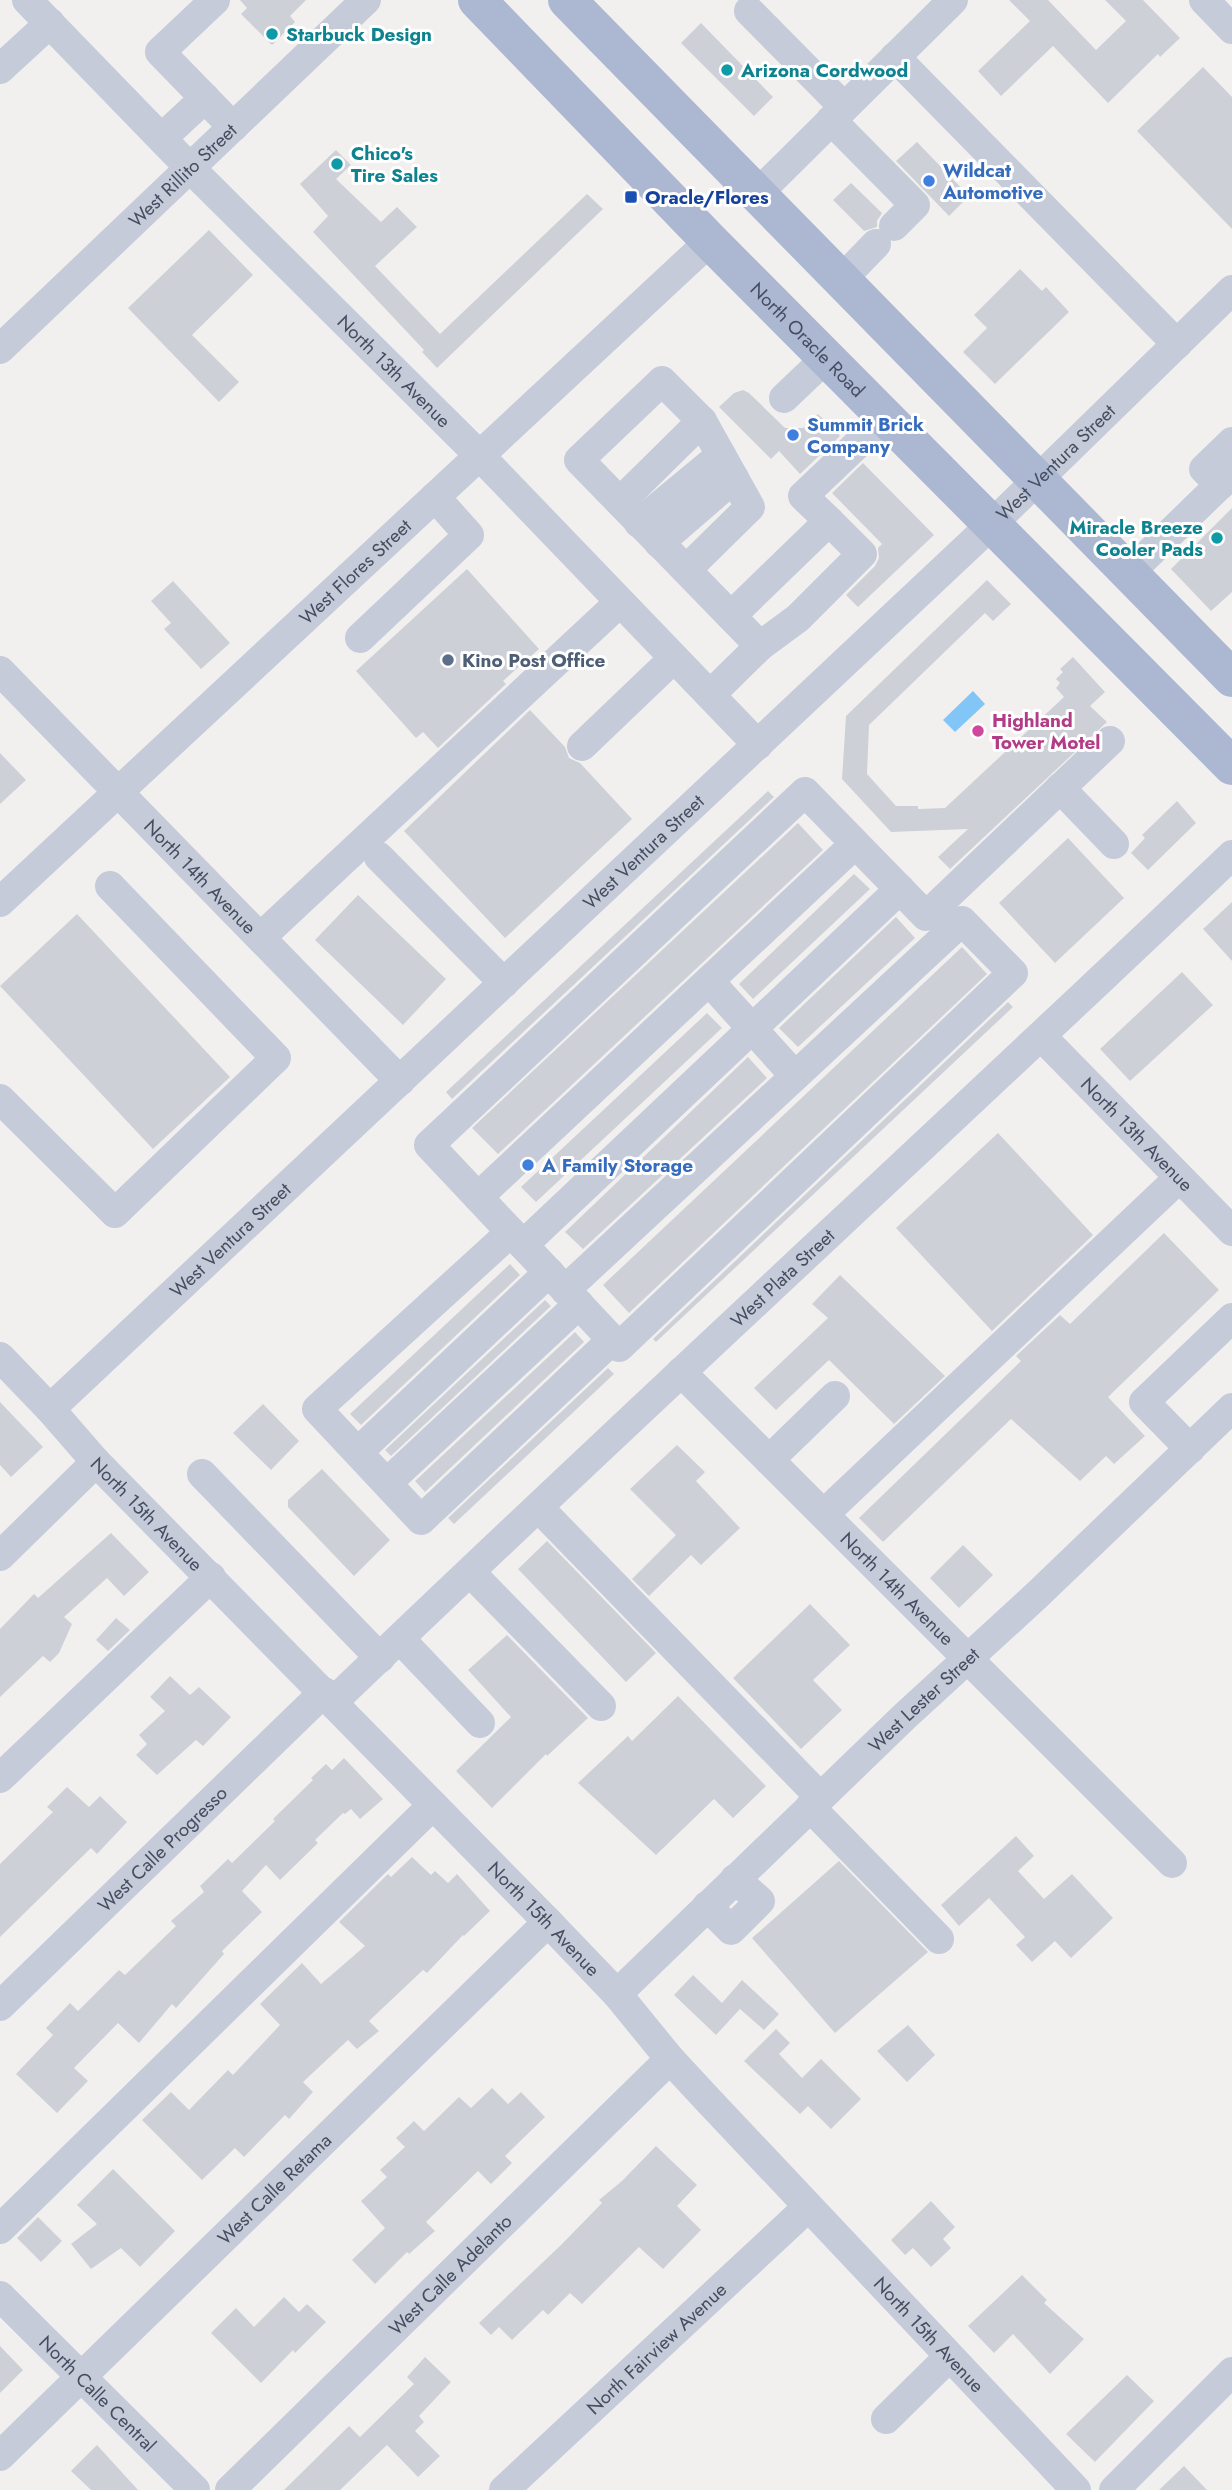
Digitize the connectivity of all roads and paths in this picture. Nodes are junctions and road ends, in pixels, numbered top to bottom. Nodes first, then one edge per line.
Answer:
1 (27, 0) edge
2 (215, 0) edge
3 (366, 0) edge
4 (477, 0) edge
5 (568, 0) edge
6 (953, 0) edge
7 (749, 11) dead end
8 (50, 23) junction
9 (895, 57) junction
10 (0, 69) edge
11 (205, 98) junction
12 (838, 114) junction
13 (233, 127) junction
14 (162, 138) junction
15 (190, 168) junction
16 (758, 193) junction
17 (710, 241) junction
18 (842, 279) junction
19 (1232, 290) edge
20 (1177, 344) junction
21 (0, 349) edge
22 (826, 359) junction
23 (784, 398) dead end
24 (885, 418) junction
25 (702, 421) junction
26 (1232, 442) edge
27 (480, 456) junction
28 (727, 466) junction
29 (1226, 479) edge
30 (1038, 480) junction
31 (435, 497) junction
32 (829, 521) junction
33 (639, 523) junction
34 (991, 525) junction
35 (686, 570) junction
36 (1129, 573) junction
37 (620, 601) junction
38 (731, 616) junction
39 (359, 638) dead end
40 (760, 646) junction
41 (674, 657) junction
42 (1227, 663) edge
43 (0, 671) edge
44 (710, 695) junction
45 (1110, 741) dead end
46 (758, 745) junction
47 (582, 746) dead end
48 (1232, 766) edge
49 (1060, 788) junction
50 (119, 792) junction
51 (855, 844) junction
52 (1114, 844) dead end
53 (1232, 855) edge
54 (379, 857) dead end
55 (110, 886) dead end
56 (900, 889) junction
57 (0, 902) edge
58 (952, 911) junction
59 (261, 937) junction
60 (709, 981) junction
61 (504, 983) junction
62 (752, 1029) junction
63 (1042, 1037) junction
64 (795, 1076) junction
65 (400, 1081) junction
66 (0, 1099) edge
67 (1179, 1178) junction
68 (478, 1197) junction
69 (1232, 1231) edge
70 (517, 1238) junction
71 (564, 1289) junction
72 (1232, 1318) edge
73 (612, 1340) junction
74 (0, 1357) edge
75 (681, 1372) junction
76 (835, 1396) dead end
77 (1232, 1408) edge
78 (50, 1409) junction
79 (1189, 1448) junction
80 (358, 1452) junction
81 (769, 1460) junction
82 (96, 1462) junction
83 (202, 1474) dead end
84 (387, 1483) junction
85 (539, 1508) junction
86 (824, 1514) junction
87 (0, 1556) edge
88 (470, 1572) junction
89 (211, 1577) junction
90 (390, 1649) junction
91 (968, 1657) junction
92 (328, 1697) junction
93 (601, 1706) dead end
94 (480, 1723) dead end
95 (0, 1778) edge
96 (815, 1802) junction
97 (433, 1805) junction
98 (1172, 1863) dead end
99 (548, 1922) junction
100 (939, 1939) dead end
101 (617, 1994) junction
102 (0, 2006) edge
103 (670, 2059) junction
104 (808, 2207) junction
105 (0, 2230) edge
106 (0, 2296) edge
107 (949, 2357) junction
108 (1232, 2372) edge
109 (82, 2376) junction
110 (886, 2419) dead end
111 (0, 2456) edge
112 (195, 2490) edge
113 (230, 2490) edge
114 (504, 2490) edge
115 (1076, 2490) edge
116 (1114, 2490) edge

1 - 8 street, North 13th Avenue
2 - 11 street
3 - 13 street, West Rillito Street
4 - 17 main road, North Oracle Road
5 - 16 main road
6 - 9 street
7 - 12 street
8 - 10 street
8 - 14 street, North 13th Avenue
9 - 12 street
9 - 20 street
11 - 13 street
11 - 14 street
12 - 16 street
12 - 18 street
13 - 15 street, West Rillito Street
14 - 15 street, North 13th Avenue
15 - 21 street, West Rillito Street
15 - 27 street, North 13th Avenue
16 - 18 main road
17 - 22 main road, North Oracle Road
17 - 27 street, West Flores Street
18 - 30 main road
19 - 20 street, West Ventura Street
20 - 30 street, West Ventura Street
22 - 23 street
22 - 24 main road, North Oracle Road
24 - 32 street
24 - 34 main road, North Oracle Road
25 - 28 street
25 - 33 street
25 - 33 street
26 - 29 street
27 - 31 street, West Flores Street
27 - 37 street, North 13th Avenue
28 - 33 street
28 - 35 street
29 - 36 street
30 - 34 street, West Ventura Street
30 - 36 main road
31 - 39 street
31 - 50 street, West Flores Street
32 - 38 street
32 - 40 street
33 - 35 street
34 - 46 street, West Ventura Street
34 - 48 main road, North Oracle Road
35 - 38 street
36 - 42 main road
37 - 41 street, North 13th Avenue
37 - 59 street
38 - 40 street
40 - 44 street
41 - 44 street, North 13th Avenue
41 - 47 street
43 - 50 street, North 14th Avenue
44 - 46 street, North 13th Avenue
45 - 49 street
46 - 61 street, West Ventura Street
49 - 52 street
49 - 58 street
50 - 57 street, West Flores Street
50 - 59 street, North 14th Avenue
51 - 56 street
51 - 60 street
51 - 68 street
53 - 63 street, West Plata Street
54 - 61 street
55 - 66 street
56 - 58 street
56 - 62 street
58 - 64 street
58 - 73 street
59 - 65 street, North 14th Avenue
60 - 62 street
60 - 68 street
61 - 65 street, West Ventura Street
62 - 64 street
62 - 70 street
63 - 67 street, North 13th Avenue
63 - 75 street, West Plata Street
64 - 71 street
65 - 78 street, West Ventura Street
67 - 69 street, North 13th Avenue
67 - 86 street
68 - 70 street
70 - 71 street
70 - 80 street
71 - 73 street
71 - 80 street
71 - 84 street
72 - 79 street
73 - 84 street
74 - 78 street, North 15th Avenue
75 - 81 street, North 14th Avenue
75 - 85 street, West Plata Street
76 - 81 street
77 - 79 street, West Lester Street
78 - 82 street, North 15th Avenue
79 - 91 street, West Lester Street
80 - 84 street
81 - 86 street, North 14th Avenue
82 - 87 street
82 - 89 street, North 15th Avenue
83 - 90 street
85 - 88 street, West Plata Street
85 - 96 street
86 - 91 street, North 14th Avenue
88 - 90 street, West Plata Street
88 - 93 street
89 - 92 street, North 15th Avenue
89 - 95 street
90 - 92 street, West Plata Street
90 - 94 street
91 - 96 street, West Lester Street
91 - 98 street, North 14th Avenue
92 - 97 street, North 15th Avenue
92 - 102 street, West Calle Progresso
96 - 100 street
96 - 101 street, West Lester Street
97 - 99 street, North 15th Avenue
97 - 105 street
99 - 101 street, North 15th Avenue
99 - 109 street, West Calle Retama
101 - 103 street, North 15th Avenue
103 - 104 street, North 15th Avenue
103 - 113 street, West Calle Adelanto
104 - 107 street, North 15th Avenue
104 - 114 street, North Fairview Avenue
106 - 109 street, North Calle Central
107 - 110 street
107 - 115 street, North 15th Avenue
108 - 116 street
109 - 111 street, West Calle Retama
109 - 112 street, North Calle Central

